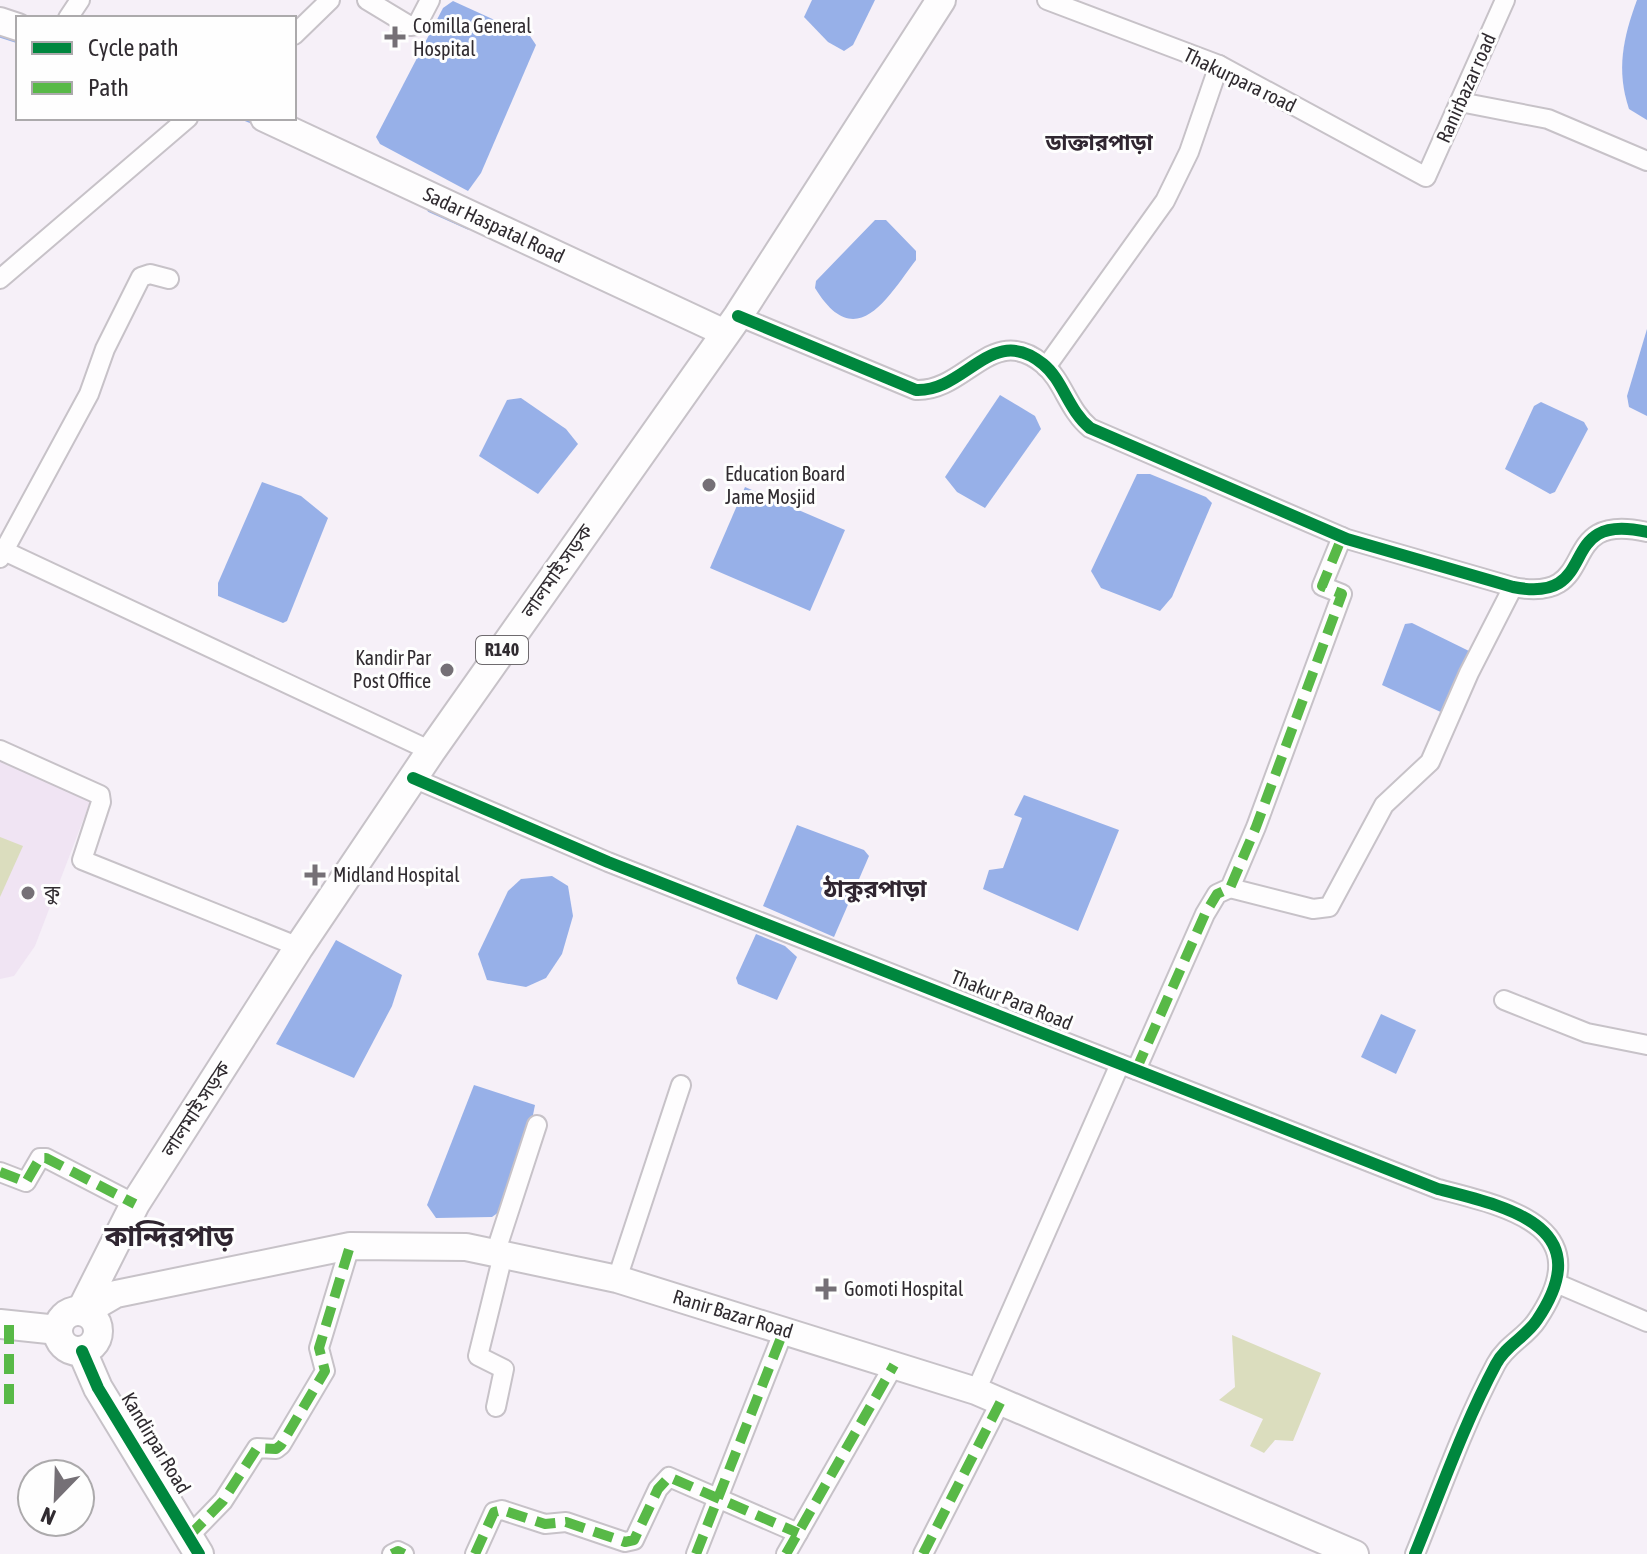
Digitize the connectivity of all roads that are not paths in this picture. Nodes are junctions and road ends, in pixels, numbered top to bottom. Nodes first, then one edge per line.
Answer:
1 (330, 0) edge
2 (367, 0) edge
3 (430, 0) edge
4 (941, 0) edge
5 (1047, 0) edge
6 (1505, 0) edge
7 (296, 33) edge
8 (1219, 65) junction
9 (1460, 102) junction
10 (186, 120) edge
11 (269, 120) edge
12 (1647, 161) edge
13 (1426, 177) joint
14 (0, 279) edge
15 (169, 279) dead end
16 (731, 325) junction
17 (1046, 367) junction
18 (1647, 532) edge
19 (1342, 537) junction
20 (1, 553) edge
21 (1513, 587) junction
22 (0, 750) edge
23 (431, 751) junction
24 (413, 778) junction
25 (1230, 888) junction
26 (299, 947) junction
27 (1504, 1000) dead end
28 (1647, 1045) edge
29 (1128, 1067) junction
30 (681, 1085) dead end
31 (537, 1125) dead end
32 (0, 1172) edge
33 (135, 1204) junction
34 (350, 1246) junction
35 (499, 1254) junction
36 (617, 1279) junction
37 (1556, 1283) junction
38 (83, 1311) junction
39 (1647, 1322) edge
40 (0, 1324) edge
41 (58, 1330) junction
42 (784, 1330) junction
43 (82, 1351) junction
44 (894, 1365) junction
45 (976, 1391) junction
46 (1001, 1401) junction
47 (496, 1407) dead end
48 (717, 1495) junction
49 (798, 1533) junction
50 (194, 1545) edge
51 (392, 1554) edge
52 (404, 1554) edge
53 (475, 1554) edge
54 (696, 1554) edge
55 (786, 1554) edge
56 (923, 1554) edge
57 (1355, 1554) edge
58 (1415, 1554) edge

1 - 7 street
2 - 3 street
4 - 16 main road, লালমাই সড়ক / R140
5 - 8 street, Thakurpara road
6 - 9 street, Ranirbazar road
8 - 13 street, Thakurpara road
8 - 17 street
9 - 12 street
9 - 13 street, Ranirbazar road
10 - 14 street
11 - 16 main road, Sadar Haspatal Road
15 - 20 street
16 - 17 street
16 - 23 main road, লালমাই সড়ক / R140
17 - 19 street
18 - 21 street
19 - 21 street
19 - 25 street
20 - 23 street
21 - 25 street
22 - 26 street
23 - 24 main road, লালমাই সড়ক / R140
24 - 26 main road, লালমাই সড়ক / R140
24 - 29 street, Thakur Para Road
25 - 29 street
26 - 33 main road, লালমাই সড়ক / R140
27 - 28 street
29 - 37 street, Thakur Para Road
29 - 45 street
30 - 36 street
31 - 35 street
32 - 33 street
33 - 38 main road, লালমাই সড়ক / R140
34 - 35 main road, Ranir Bazar Road
34 - 38 main road, Ranir Bazar Road
34 - 50 street
35 - 36 main road, Ranir Bazar Road
35 - 47 street
36 - 42 main road, Ranir Bazar Road
37 - 39 street
37 - 58 street
38 - 41 main road
38 - 43 main road
40 - 41 main road
41 - 43 main road
42 - 44 main road, Ranir Bazar Road
42 - 48 street
43 - 50 main road, Kandirpar Road
44 - 45 main road, Ranir Bazar Road
44 - 49 street
45 - 46 main road, Ranir Bazar Road
46 - 56 street
46 - 57 main road, Ranir Bazar Road
48 - 49 street
48 - 53 street
48 - 54 street
49 - 55 street
51 - 52 street

